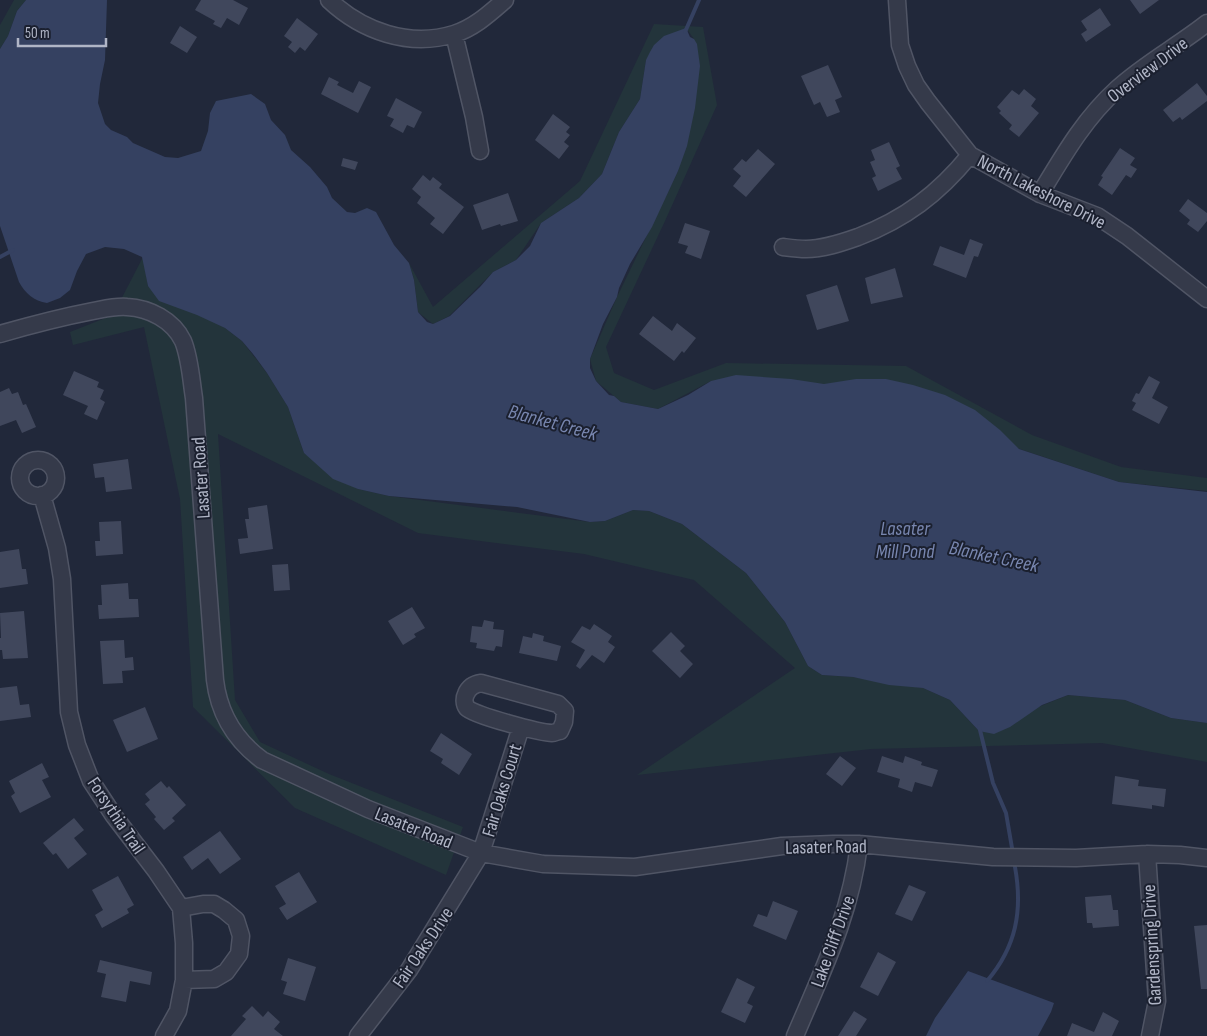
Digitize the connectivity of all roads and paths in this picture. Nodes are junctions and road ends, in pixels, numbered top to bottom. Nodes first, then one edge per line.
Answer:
1 (328, 0) edge
2 (505, 0) edge
3 (897, 0) edge
4 (1207, 23) edge
5 (454, 34) junction
6 (480, 151) dead end
7 (970, 155) junction
8 (1040, 194) junction
9 (783, 248) dead end
10 (1207, 299) edge
11 (0, 334) edge
12 (42, 495) dead end
13 (521, 726) junction
14 (859, 844) junction
15 (481, 853) junction
16 (1147, 854) junction
17 (1207, 858) edge
18 (181, 908) junction
19 (184, 980) junction
20 (164, 1036) edge
21 (358, 1036) edge
22 (795, 1036) edge
23 (1150, 1036) edge

1 - 5 street
2 - 5 street
3 - 7 street, North Lakeshore Drive
4 - 8 street, Overview Drive
5 - 6 street
7 - 8 street, North Lakeshore Drive
7 - 9 street
8 - 10 street, North Lakeshore Drive
11 - 15 street, Lasater Road
12 - 18 street, Forsythia Trail
13 - 13 street
13 - 15 street, Fair Oaks Court
14 - 15 street, Lasater Road
14 - 16 street, Lasater Road
14 - 22 street, Lake Cliff Drive
15 - 21 street, Fair Oaks Drive
16 - 17 street, Lasater Road
16 - 23 street, Gardenspring Drive
18 - 19 street, Forsythia Trail
18 - 19 street
19 - 20 street, Forsythia Trail

